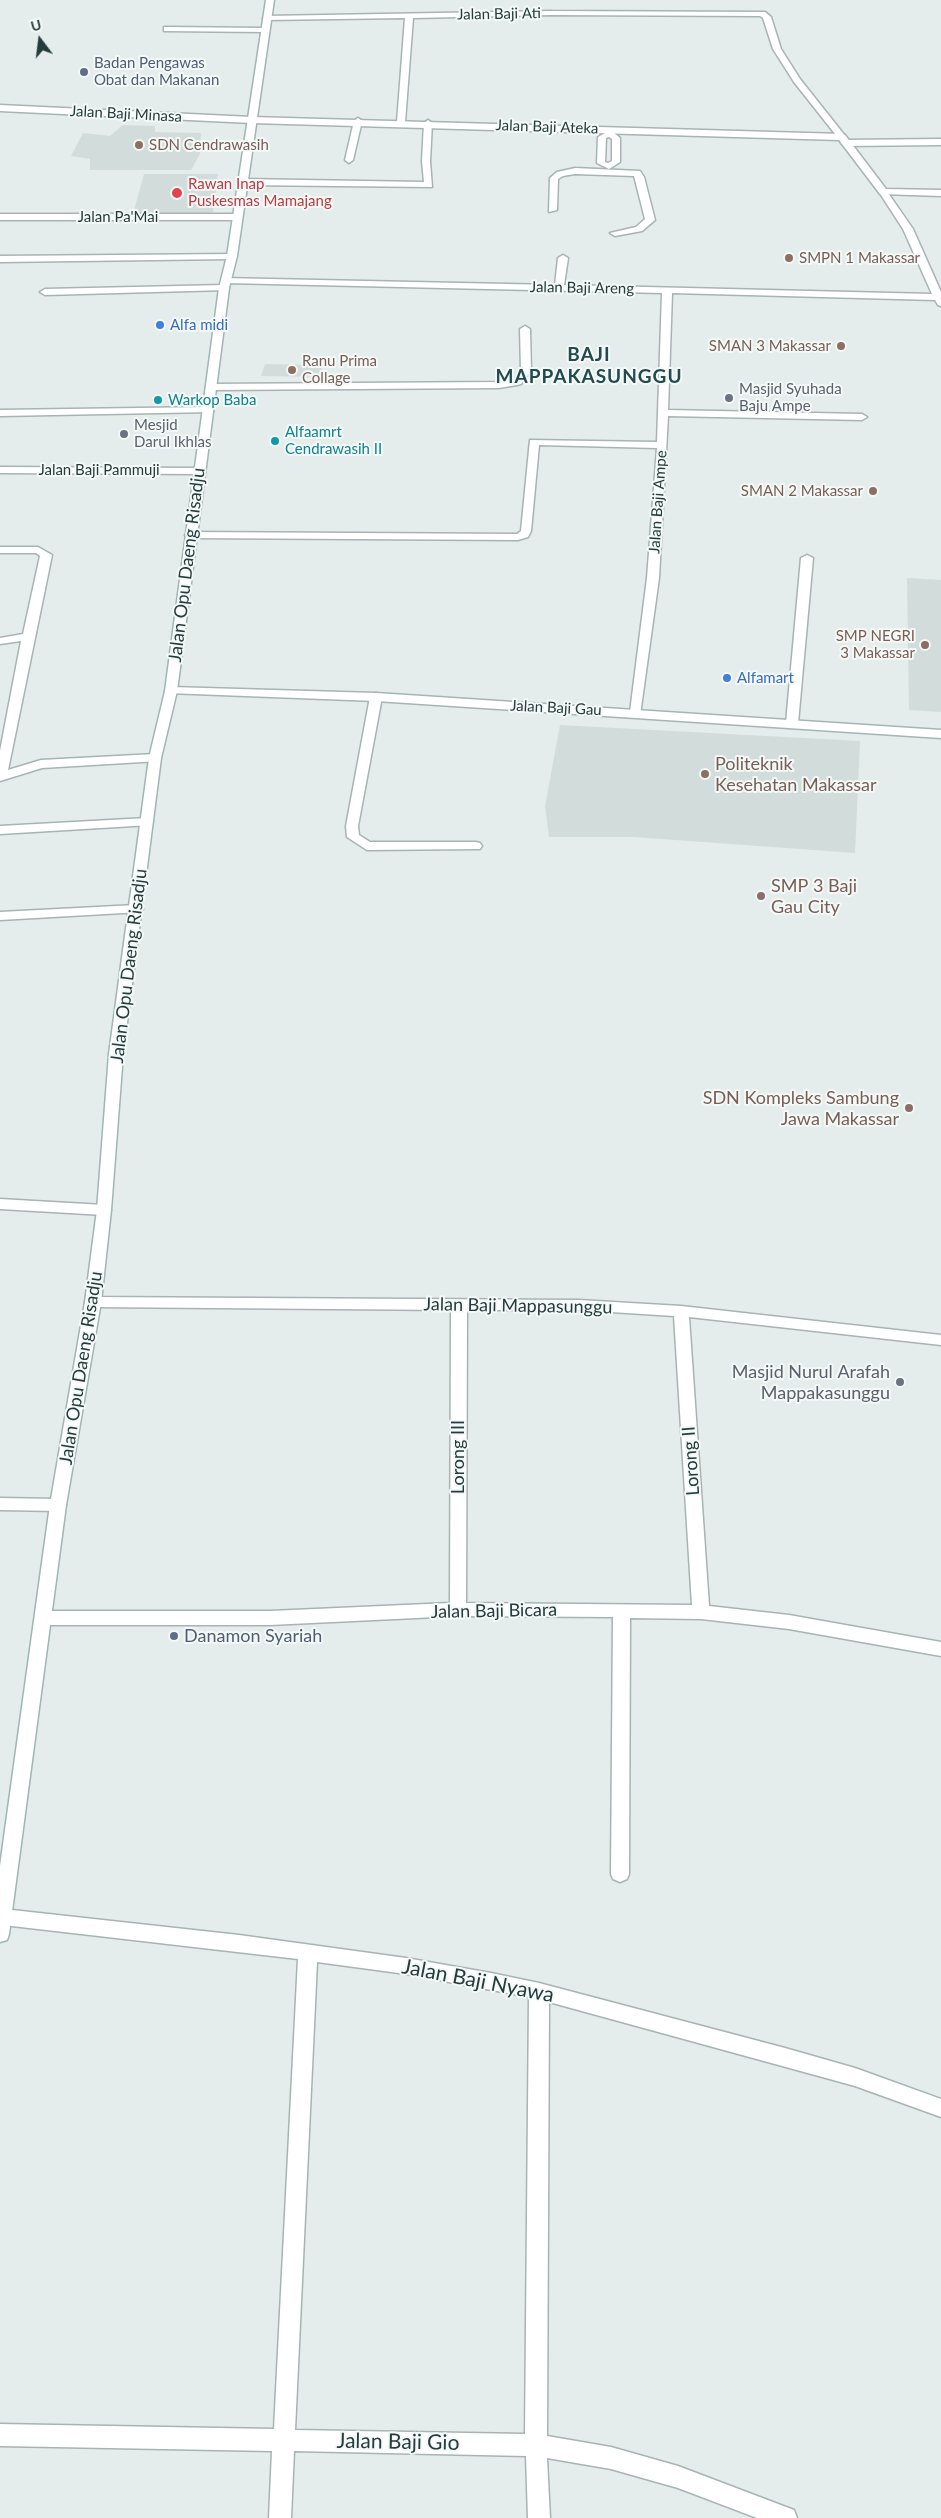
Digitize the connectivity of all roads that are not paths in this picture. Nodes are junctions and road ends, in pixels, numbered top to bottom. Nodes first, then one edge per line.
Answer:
1 (270, 0) edge
2 (409, 15) junction
3 (267, 18) junction
4 (167, 29) dead end
5 (265, 30) junction
6 (0, 108) edge
7 (252, 120) junction
8 (358, 122) junction
9 (401, 122) junction
10 (428, 123) junction
11 (610, 132) junction
12 (843, 140) junction
13 (941, 142) edge
14 (349, 160) dead end
15 (609, 169) junction
16 (242, 182) junction
17 (883, 192) junction
18 (941, 193) edge
19 (552, 210) dead end
20 (0, 217) edge
21 (237, 217) junction
22 (615, 233) dead end
23 (232, 256) junction
24 (563, 258) dead end
25 (0, 259) edge
26 (225, 284) junction
27 (559, 287) junction
28 (668, 290) junction
29 (45, 292) dead end
30 (939, 300) edge
31 (526, 329) dead end
32 (211, 387) junction
33 (209, 410) junction
34 (0, 413) edge
35 (663, 413) junction
36 (862, 417) dead end
37 (662, 445) junction
38 (0, 470) edge
39 (198, 471) junction
40 (190, 535) junction
41 (0, 550) edge
42 (807, 558) dead end
43 (28, 637) junction
44 (0, 641) edge
45 (171, 691) junction
46 (376, 697) junction
47 (636, 712) junction
48 (792, 724) junction
49 (941, 734) edge
50 (155, 758) junction
51 (0, 777) edge
52 (147, 822) junction
53 (0, 830) edge
54 (476, 846) dead end
55 (136, 909) junction
56 (0, 916) edge
57 (0, 1204) edge
58 (104, 1210) junction
59 (93, 1302) junction
60 (459, 1304) junction
61 (681, 1310) junction
62 (941, 1340) edge
63 (0, 1504) edge
64 (58, 1505) junction
65 (458, 1609) junction
66 (622, 1610) junction
67 (701, 1612) junction
68 (44, 1618) junction
69 (941, 1649) edge
70 (620, 1874) dead end
71 (1, 1925) edge
72 (308, 1953) junction
73 (539, 1991) junction
74 (941, 2108) edge
75 (0, 2435) edge
76 (283, 2439) junction
77 (536, 2445) junction
78 (280, 2518) edge
79 (539, 2518) edge
80 (786, 2518) edge

1 - 3 street, Jalan Opu Daeng Risadju
2 - 3 street, Jalan Baji Ati
2 - 9 street
2 - 12 street, Jalan Baji Ati
3 - 5 street, Jalan Opu Daeng Risadju
4 - 5 street
5 - 7 street, Jalan Opu Daeng Risadju
6 - 7 street, Jalan Baji Minasa
7 - 8 street, Jalan Baji Ateka
7 - 16 street, Jalan Opu Daeng Risadju
8 - 9 street, Jalan Baji Ateka
8 - 14 street
9 - 10 street, Jalan Baji Ateka
10 - 11 street, Jalan Baji Ateka
10 - 16 street
11 - 12 street, Jalan Baji Ateka
11 - 15 street
11 - 15 street
12 - 13 street, Jalan Baji Ateka
12 - 17 street
15 - 19 street
15 - 22 street
16 - 21 street, Jalan Opu Daeng Risadju
17 - 18 street
17 - 30 street
20 - 21 street, Jalan Pa'Mai
21 - 23 street, Jalan Opu Daeng Risadju
23 - 25 street
23 - 26 street, Jalan Opu Daeng Risadju
24 - 27 street
26 - 27 street, Jalan Baji Areng
26 - 29 street, Jalan Baji Areng
26 - 32 street, Jalan Opu Daeng Risadju
27 - 28 street, Jalan Baji Areng
28 - 30 street, Jalan Baji Areng
28 - 35 street, Jalan Baji Ampe
31 - 32 street
32 - 33 street, Jalan Opu Daeng Risadju
33 - 34 street
33 - 39 street, Jalan Opu Daeng Risadju
35 - 36 street
35 - 37 street, Jalan Baji Ampe
37 - 40 street
37 - 47 street, Jalan Baji Ampe
38 - 39 street, Jalan Baji Pammuji
39 - 40 street, Jalan Opu Daeng Risadju
40 - 45 street, Jalan Opu Daeng Risadju
41 - 43 street
42 - 48 street
43 - 44 street
43 - 51 street
45 - 46 street, Jalan Baji Gau
45 - 50 street, Jalan Opu Daeng Risadju
46 - 47 street, Jalan Baji Gau
46 - 54 street
47 - 48 street, Jalan Baji Gau
48 - 49 street, Jalan Baji Gau
50 - 51 street
50 - 52 street, Jalan Opu Daeng Risadju
52 - 53 street
52 - 55 street, Jalan Opu Daeng Risadju
55 - 56 street
55 - 58 street, Jalan Opu Daeng Risadju
57 - 58 street
58 - 59 street, Jalan Opu Daeng Risadju
59 - 60 street, Jalan Baji Mappasunggu
59 - 64 street, Jalan Opu Daeng Risadju
60 - 61 street, Jalan Baji Mappasunggu
60 - 65 street, Lorong III
61 - 62 street, Jalan Baji Mappasunggu
61 - 67 street, Lorong II
63 - 64 street
64 - 68 street, Jalan Opu Daeng Risadju
65 - 66 street, Jalan Baji Bicara
65 - 68 street, Jalan Baji Bicara
66 - 67 street, Jalan Baji Bicara
66 - 70 street
67 - 69 street, Jalan Baji Bicara
68 - 71 street, Jalan Opu Daeng Risadju
71 - 72 street, Jalan Baji Nyawa
72 - 73 street, Jalan Baji Nyawa
72 - 76 street
73 - 74 street, Jalan Baji Nyawa
73 - 77 street
75 - 76 street, Jalan Baji Gio
76 - 77 street, Jalan Baji Gio
76 - 78 street
77 - 79 street
77 - 80 street, Jalan Baji Gio

